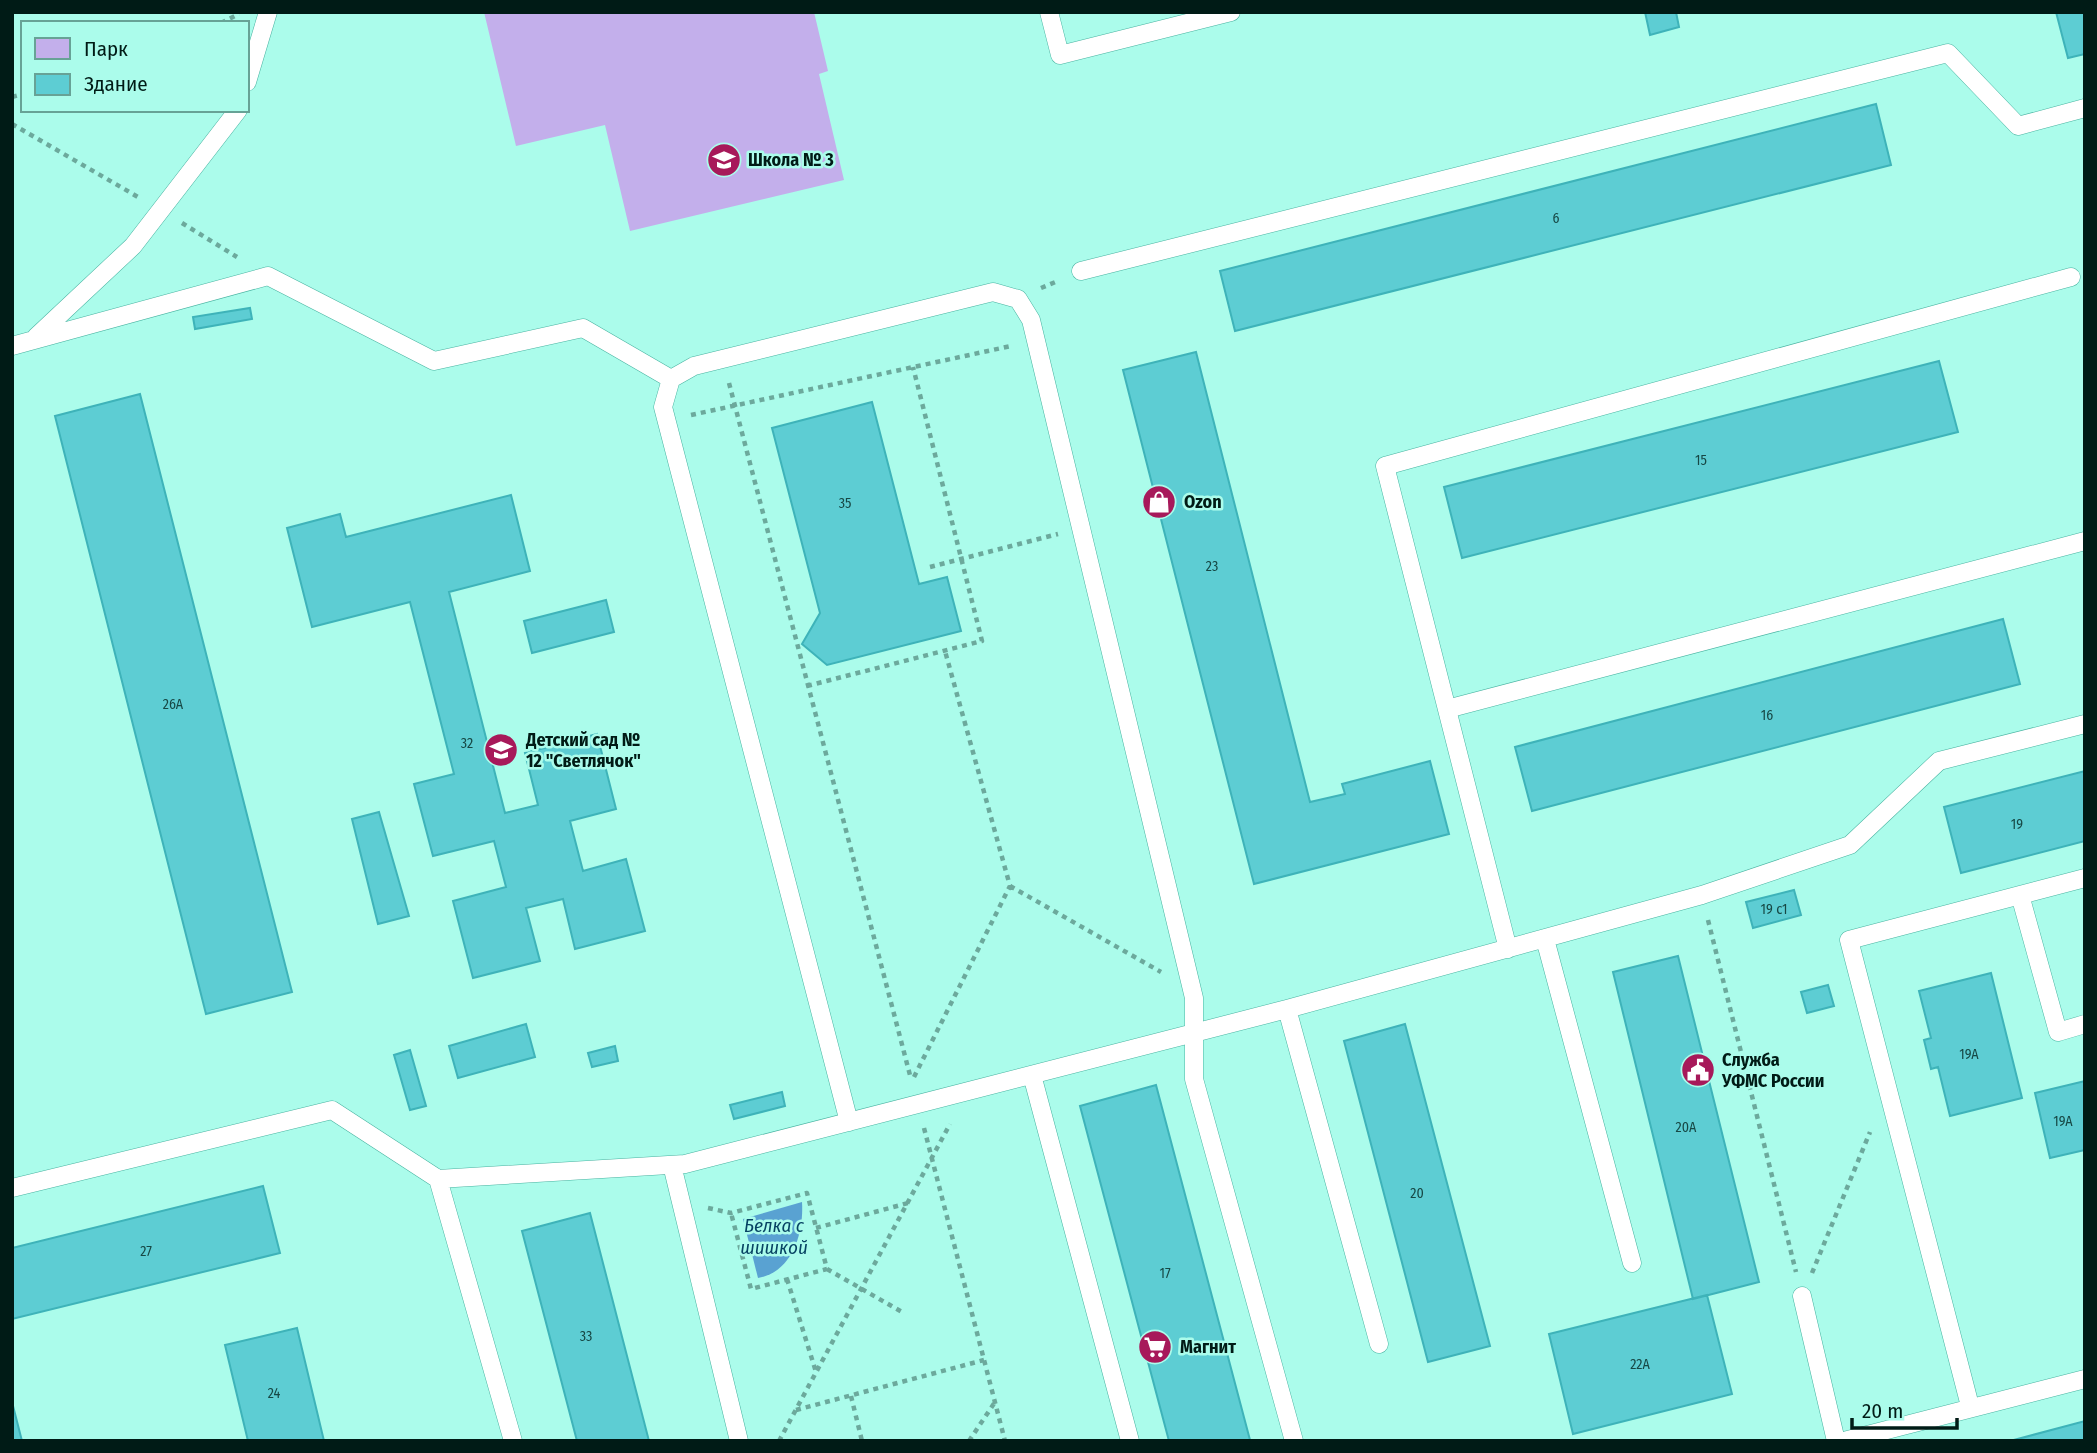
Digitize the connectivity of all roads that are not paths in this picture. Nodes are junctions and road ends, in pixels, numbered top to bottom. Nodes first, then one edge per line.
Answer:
1 (268, 12) edge
2 (1049, 12) edge
3 (1231, 12) edge
4 (248, 79) edge
5 (2085, 108) edge
6 (236, 112) edge
7 (1081, 271) road end
8 (2071, 277) dead end
9 (33, 340) junction
10 (12, 346) edge
11 (671, 379) junction
12 (2085, 541) edge
13 (1447, 709) junction
14 (2085, 724) edge
15 (2085, 878) edge
16 (2020, 895) junction
17 (1545, 939) junction
18 (1508, 949) junction
19 (1287, 1009) junction
20 (2085, 1024) edge
21 (1192, 1033) junction
22 (1032, 1075) junction
23 (849, 1122) junction
24 (672, 1165) junction
25 (438, 1179) junction
26 (13, 1185) edge
27 (1632, 1263) dead end
28 (1802, 1296) road end
29 (1379, 1344) dead end
30 (2085, 1379) edge
31 (1970, 1406) junction
32 (513, 1441) edge
33 (739, 1441) edge
34 (1130, 1441) edge
35 (1294, 1441) edge
36 (1836, 1441) edge
37 (1844, 1441) edge

1 - 4 lane
2 - 3 lane
5 - 7 lane
6 - 9 lane
8 - 13 lane
9 - 10 lane
9 - 11 lane
11 - 21 lane
11 - 23 lane
12 - 13 lane
13 - 18 lane
14 - 17 lane
15 - 16 lane
16 - 20 lane
16 - 31 lane
17 - 18 lane
17 - 27 lane
18 - 19 lane
19 - 21 lane
19 - 29 lane
21 - 22 lane
21 - 35 lane
22 - 23 lane
22 - 34 lane
23 - 24 lane
24 - 25 lane
24 - 33 lane
25 - 26 lane
25 - 32 lane
28 - 36 lane
30 - 31 lane
31 - 37 lane

